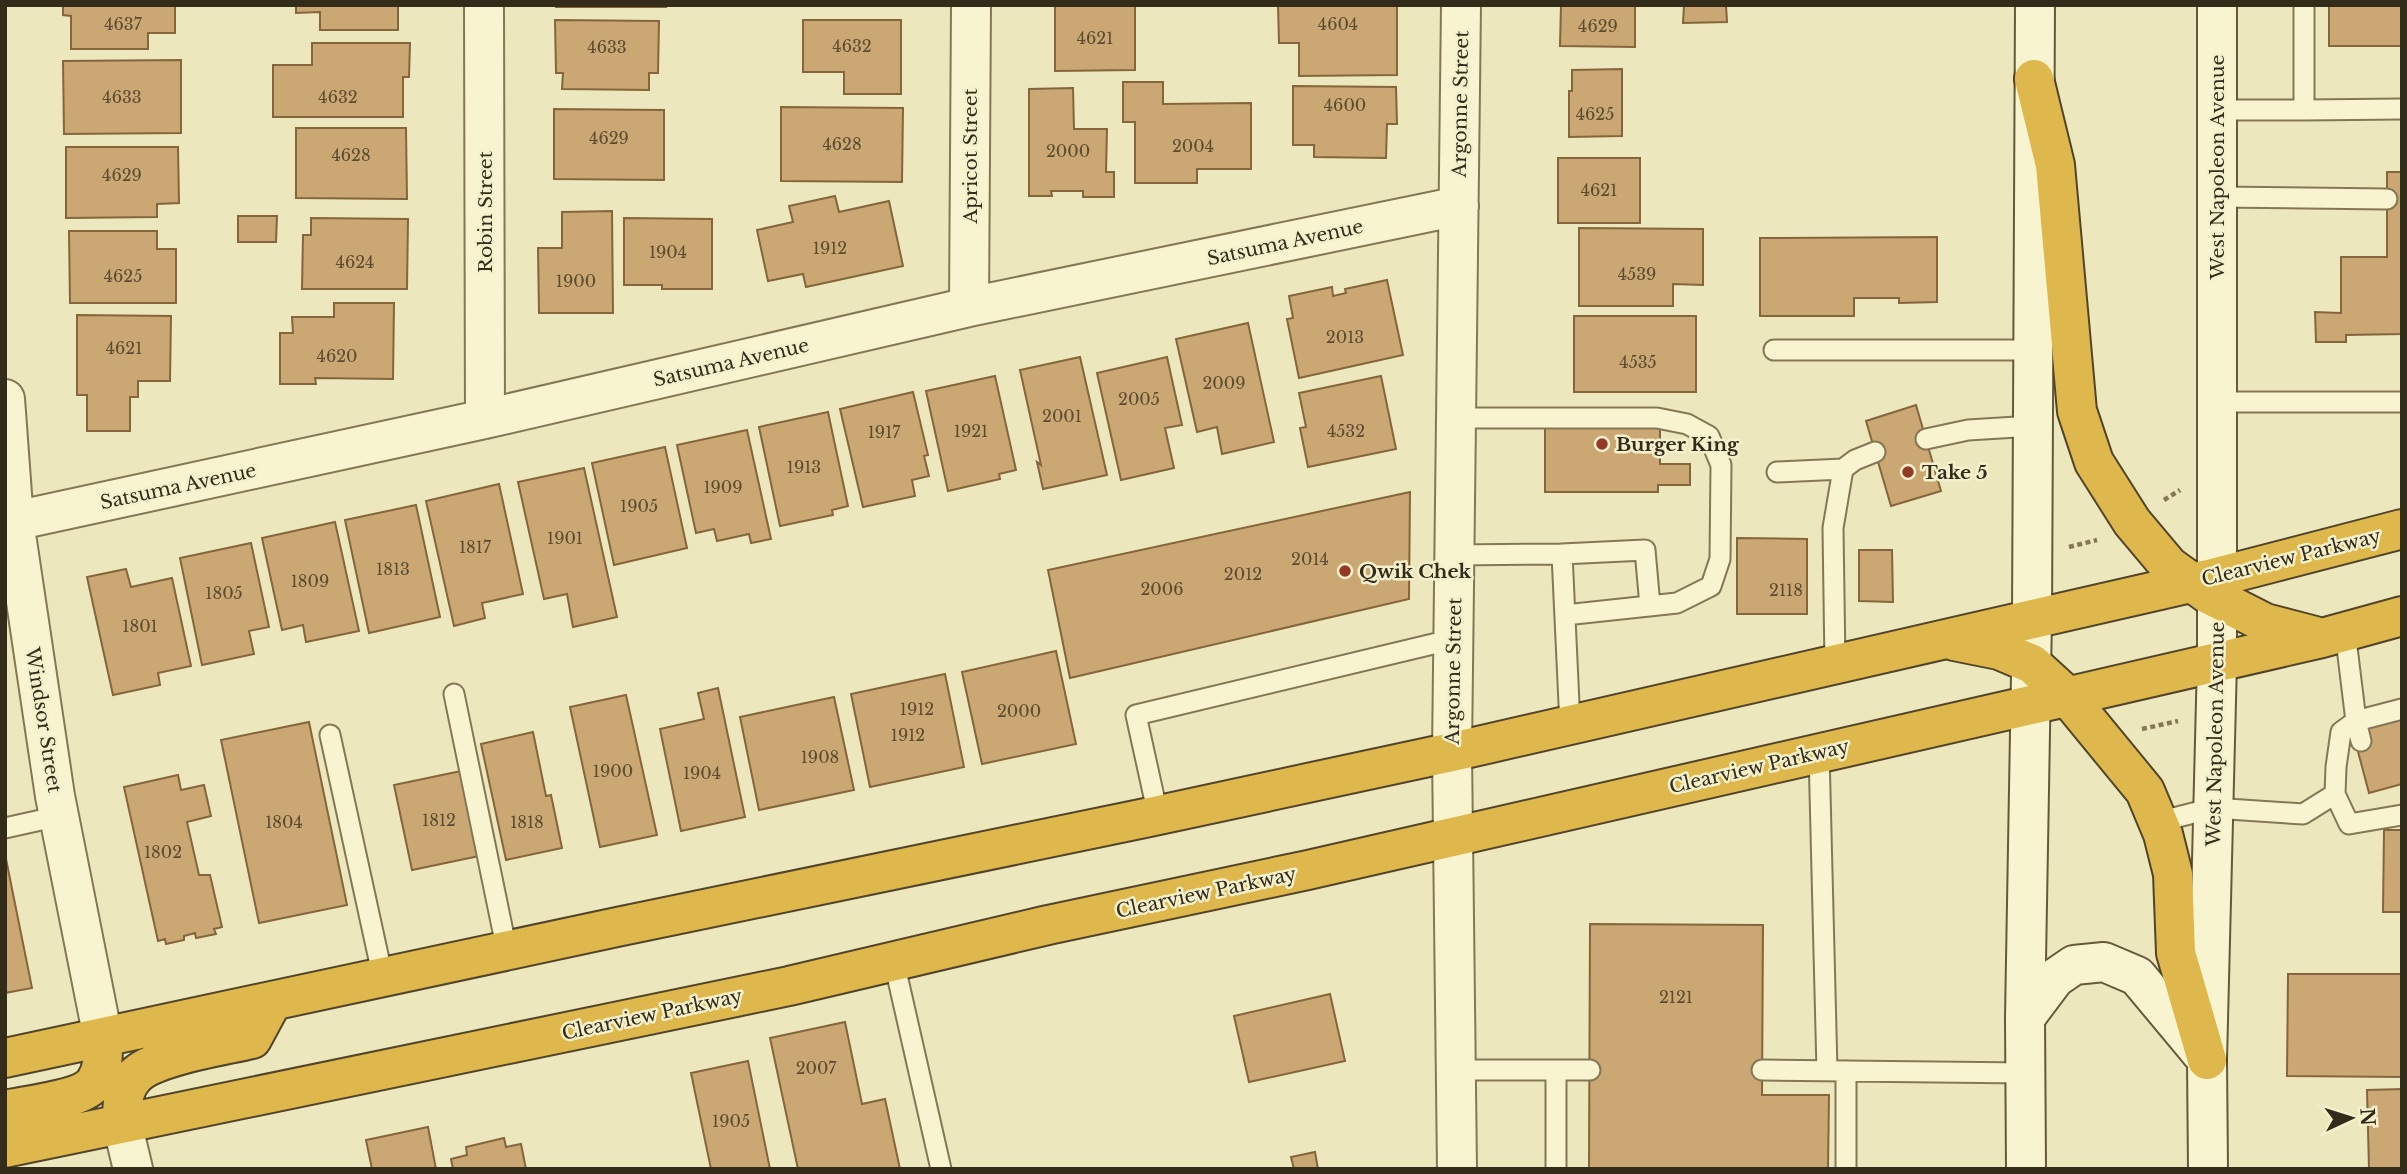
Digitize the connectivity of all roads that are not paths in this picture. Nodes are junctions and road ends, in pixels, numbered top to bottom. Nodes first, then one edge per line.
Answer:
1 (484, 5) edge
2 (971, 5) edge
3 (1461, 5) edge
4 (2035, 5) edge
5 (2217, 5) edge
6 (2304, 5) edge
7 (2034, 79) junction
8 (2402, 108) edge
9 (2217, 110) junction
10 (2304, 110) junction
11 (2217, 197) junction
12 (2387, 199) dead end
13 (1459, 206) junction
14 (969, 307) junction
15 (1774, 350) dead end
16 (2033, 350) junction
17 (5, 400) edge
18 (2217, 402) junction
19 (2402, 402) edge
20 (1456, 418) junction
21 (485, 419) junction
22 (2033, 426) junction
23 (1926, 439) dead end
24 (1875, 452) dead end
25 (1843, 469) junction
26 (1777, 472) dead end
27 (10, 522) edge
28 (2402, 529) edge
29 (1562, 554) junction
30 (1455, 555) junction
31 (2209, 586) junction
32 (1650, 606) junction
33 (1565, 615) junction
34 (2402, 616) edge
35 (2032, 618) junction
36 (2333, 634) junction
37 (1454, 639) junction
38 (1944, 639) junction
39 (2217, 661) junction
40 (1835, 664) junction
41 (2032, 664) junction
42 (454, 694) dead end
43 (2049, 701) junction
44 (2402, 710) edge
45 (2356, 721) junction
46 (1570, 725) junction
47 (330, 735) dead end
48 (2361, 741) dead end
49 (1452, 752) junction
50 (1819, 752) junction
51 (2335, 794) junction
52 (2213, 808) junction
53 (2388, 814) edge
54 (1158, 815) junction
55 (59, 816) junction
56 (2158, 822) junction
57 (5, 828) edge
58 (1452, 837) junction
59 (507, 951) junction
60 (894, 961) junction
61 (383, 978) junction
62 (272, 1002) junction
63 (2025, 1018) junction
64 (103, 1038) junction
65 (5, 1058) edge
66 (2207, 1060) junction
67 (1455, 1070) junction
68 (1556, 1070) junction
69 (1590, 1070) dead end
70 (1762, 1070) dead end
71 (1836, 1071) junction
72 (2025, 1073) junction
73 (5, 1110) edge
74 (122, 1123) junction
75 (5, 1149) edge
76 (133, 1169) edge
77 (941, 1169) edge
78 (1457, 1169) edge
79 (1556, 1169) edge
80 (1846, 1169) edge
81 (2025, 1169) edge
82 (2208, 1169) edge

1 - 21 street, Robin Street
2 - 14 street, Apricot Street
3 - 13 street, Argonne Street
4 - 7 street
5 - 9 street, West Napoleon Avenue
6 - 10 lane
7 - 16 street
7 - 31 highway
8 - 10 lane
9 - 10 lane
9 - 11 street, West Napoleon Avenue
11 - 12 lane
11 - 18 street, West Napoleon Avenue
13 - 14 street, Satsuma Avenue
13 - 20 street, Argonne Street
14 - 21 street, Satsuma Avenue
15 - 16 lane
16 - 22 street
17 - 27 street, Windsor Street
18 - 19 lane
18 - 31 street, West Napoleon Avenue
20 - 30 street, Argonne Street
20 - 32 lane
21 - 27 street, Satsuma Avenue
22 - 23 lane
22 - 35 street
24 - 25 lane
25 - 26 lane
25 - 40 lane
27 - 55 street, Windsor Street
28 - 31 highway, Clearview Parkway
29 - 30 lane
29 - 32 lane
29 - 33 lane
30 - 37 street, Argonne Street
31 - 35 highway, Clearview Parkway
31 - 36 highway
31 - 39 street, West Napoleon Avenue
32 - 33 lane
33 - 46 lane
34 - 36 highway, Clearview Parkway
35 - 38 highway, Clearview Parkway
35 - 41 street
36 - 39 highway, Clearview Parkway
36 - 45 lane
37 - 49 street, Argonne Street
37 - 54 lane
38 - 40 highway, Clearview Parkway
38 - 41 highway
39 - 43 highway, Clearview Parkway
39 - 52 street, West Napoleon Avenue
40 - 46 highway, Clearview Parkway
41 - 43 highway
42 - 59 lane
43 - 50 highway, Clearview Parkway
43 - 56 highway
43 - 63 street
44 - 45 lane
45 - 48 lane
45 - 51 lane
46 - 49 highway, Clearview Parkway
47 - 61 lane
49 - 54 highway, Clearview Parkway
49 - 58 street, Argonne Street
50 - 58 highway, Clearview Parkway
50 - 71 lane
51 - 52 lane
51 - 53 lane
52 - 56 lane
52 - 66 street, West Napoleon Avenue
54 - 59 highway, Clearview Parkway
55 - 57 lane
55 - 64 street, Windsor Street
56 - 66 highway
58 - 60 highway, Clearview Parkway
58 - 67 street, Argonne Street
59 - 61 highway, Clearview Parkway
60 - 74 highway, Clearview Parkway
60 - 77 lane
61 - 62 highway, Clearview Parkway
62 - 64 highway, Clearview Parkway
62 - 74 highway
63 - 66 street
63 - 72 street
64 - 65 highway, Clearview Parkway
64 - 73 highway
66 - 82 street, West Napoleon Avenue
67 - 68 lane
67 - 78 street, Argonne Street
68 - 69 lane
68 - 79 lane
70 - 71 lane
71 - 72 lane
71 - 80 lane
72 - 81 street
74 - 75 highway, Clearview Parkway
74 - 76 street

